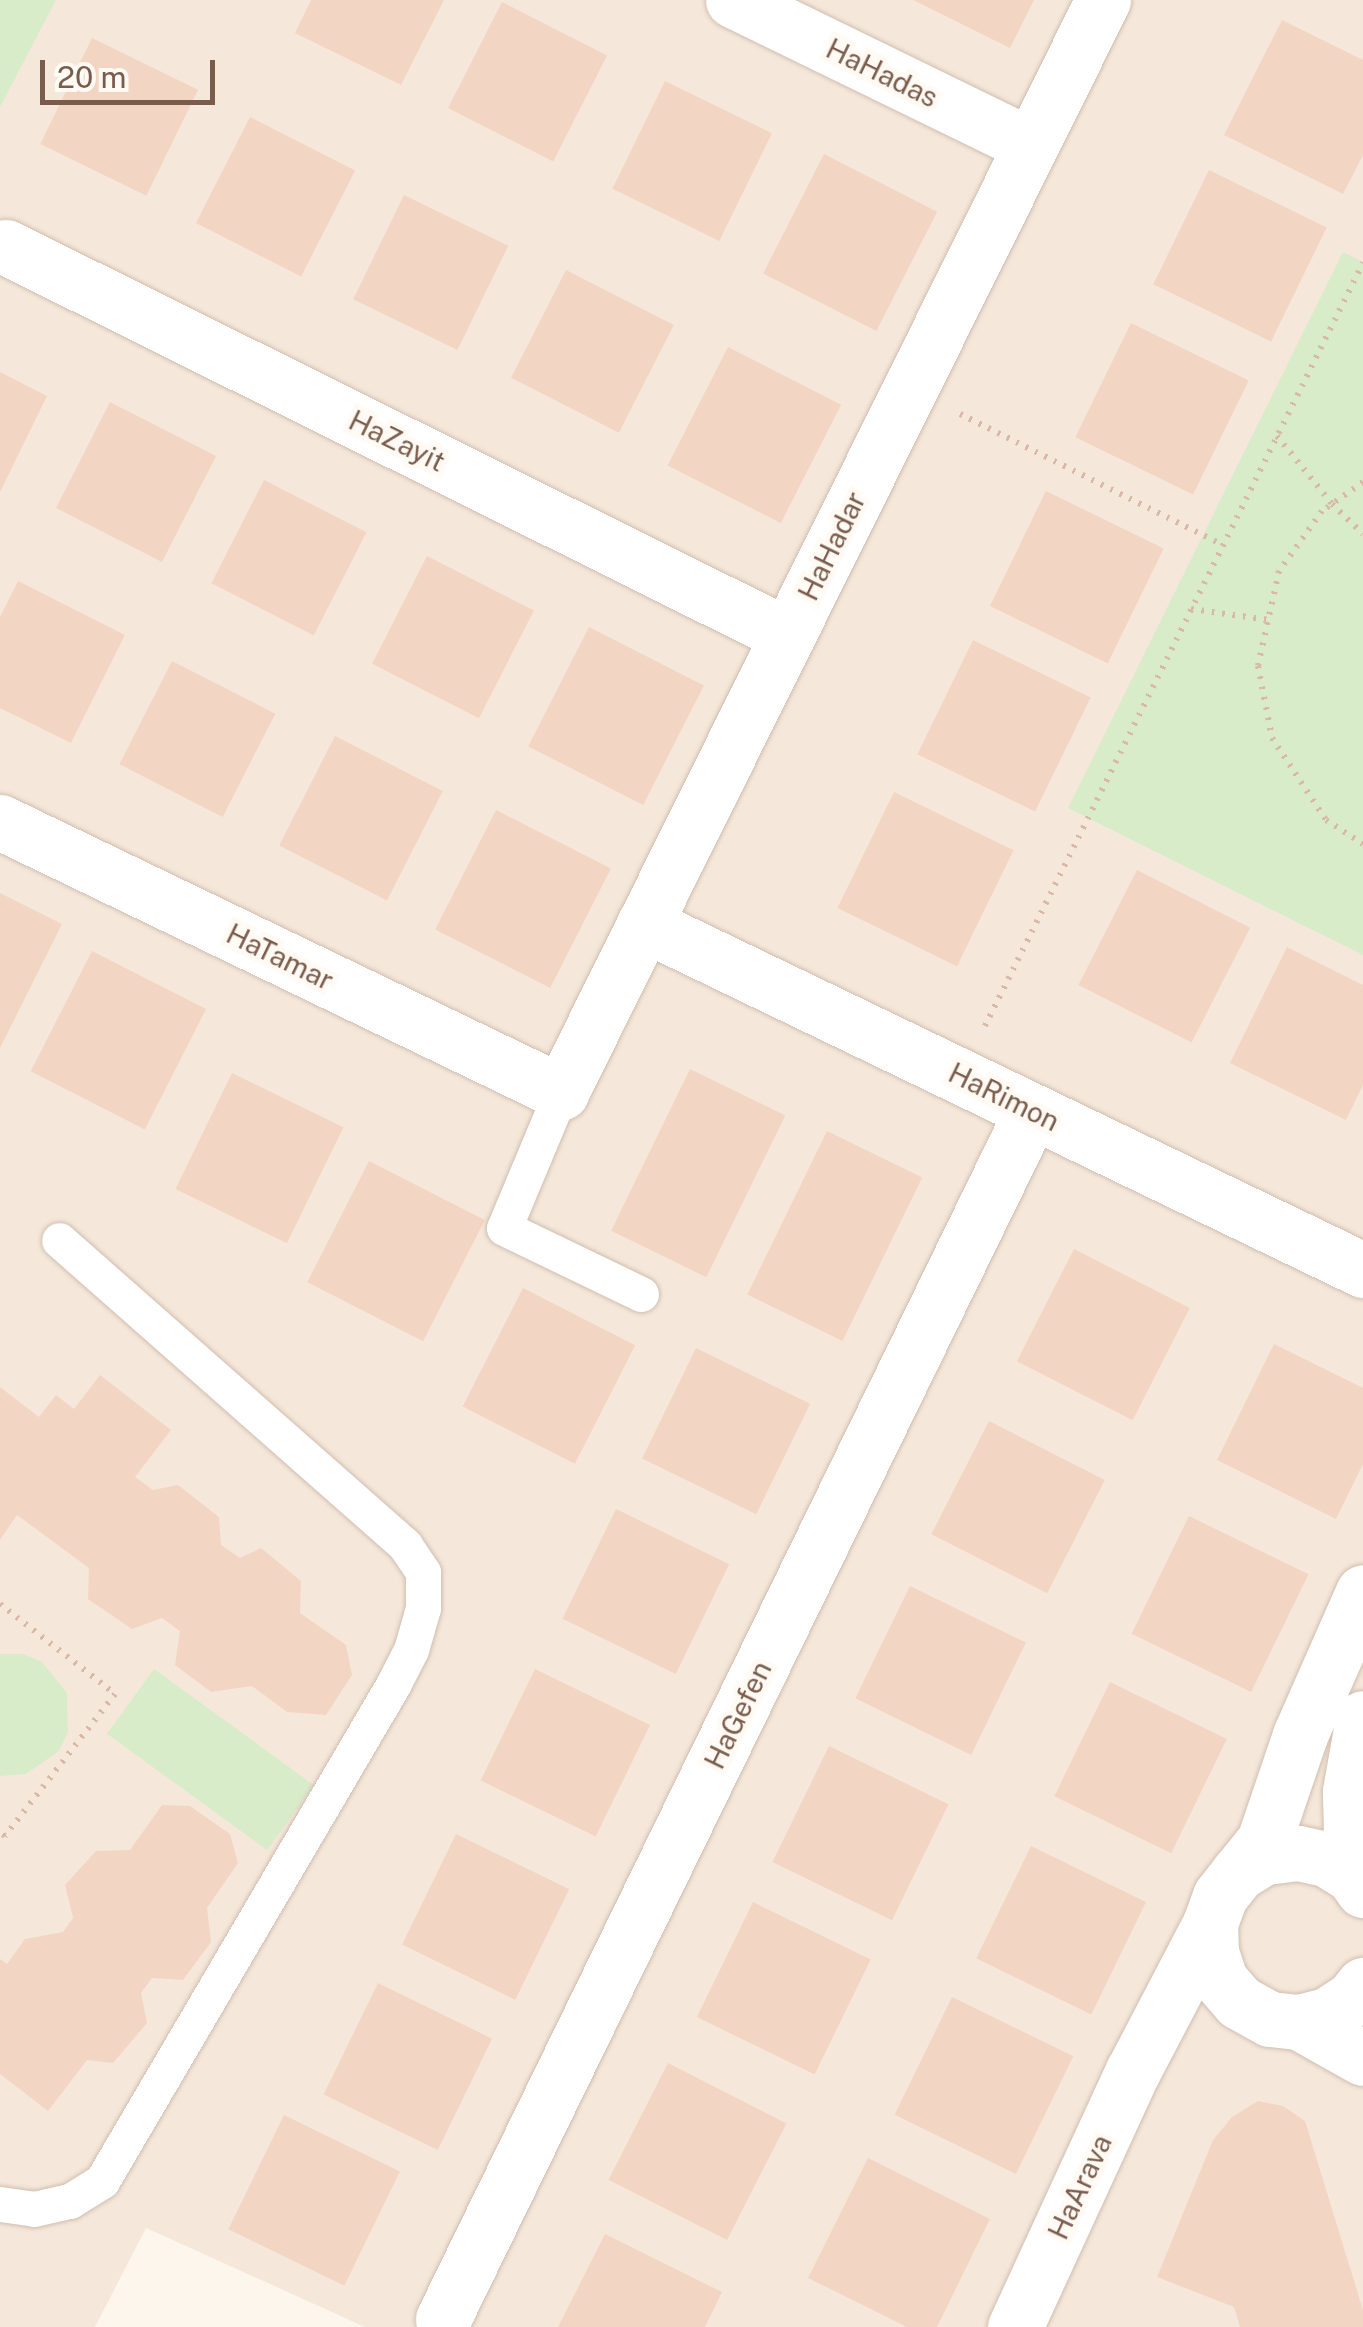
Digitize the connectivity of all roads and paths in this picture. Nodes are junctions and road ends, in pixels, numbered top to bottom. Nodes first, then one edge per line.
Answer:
1 (733, 0) edge
2 (1102, 0) edge
3 (1030, 145) junction
4 (6, 247) dead end
5 (1363, 263) edge
6 (909, 389) junction
7 (1277, 436) junction
8 (1363, 482) edge
9 (1332, 504) junction
10 (1363, 534) edge
11 (1223, 545) junction
12 (1192, 608) junction
13 (1269, 620) junction
14 (787, 636) junction
15 (0, 822) edge
16 (1363, 844) edge
17 (644, 924) junction
18 (960, 1076) junction
19 (561, 1092) junction
20 (1032, 1111) junction
21 (59, 1240) dead end
22 (1363, 1270) edge
23 (640, 1294) dead end
24 (1363, 1592) edge
25 (0, 1604) edge
26 (1363, 1718) edge
27 (0, 1832) edge
28 (1238, 1873) junction
29 (1357, 1882) edge
30 (1210, 1924) junction
31 (1363, 1985) edge
32 (1285, 2021) junction
33 (1149, 2048) junction
34 (1363, 2058) edge
35 (0, 2204) edge
36 (443, 2320) dead end
37 (1015, 2327) edge

1 - 3 street, HaHadas
2 - 3 street, HaHadar
3 - 6 street, HaHadar
4 - 14 street, HaZayit
5 - 7 path
6 - 11 path
6 - 14 street, HaHadar
7 - 9 path
7 - 11 path
8 - 9 path
9 - 10 path
9 - 13 path
11 - 12 path
12 - 13 path
12 - 18 path
13 - 16 path
14 - 17 street, HaHadar
15 - 19 street, HaTamar
17 - 18 street, HaRimon
17 - 19 street, HaHadar
18 - 20 street, HaRimon
19 - 23 lane
20 - 22 street, HaRimon
20 - 36 street, HaGefen
21 - 35 lane
24 - 28 street
25 - 27 path
26 - 29 street
28 - 29 street
28 - 30 street, HaArava
30 - 32 street
30 - 33 street, HaArava
31 - 32 street
32 - 33 street, HaArava
32 - 34 street
33 - 37 street, HaArava

